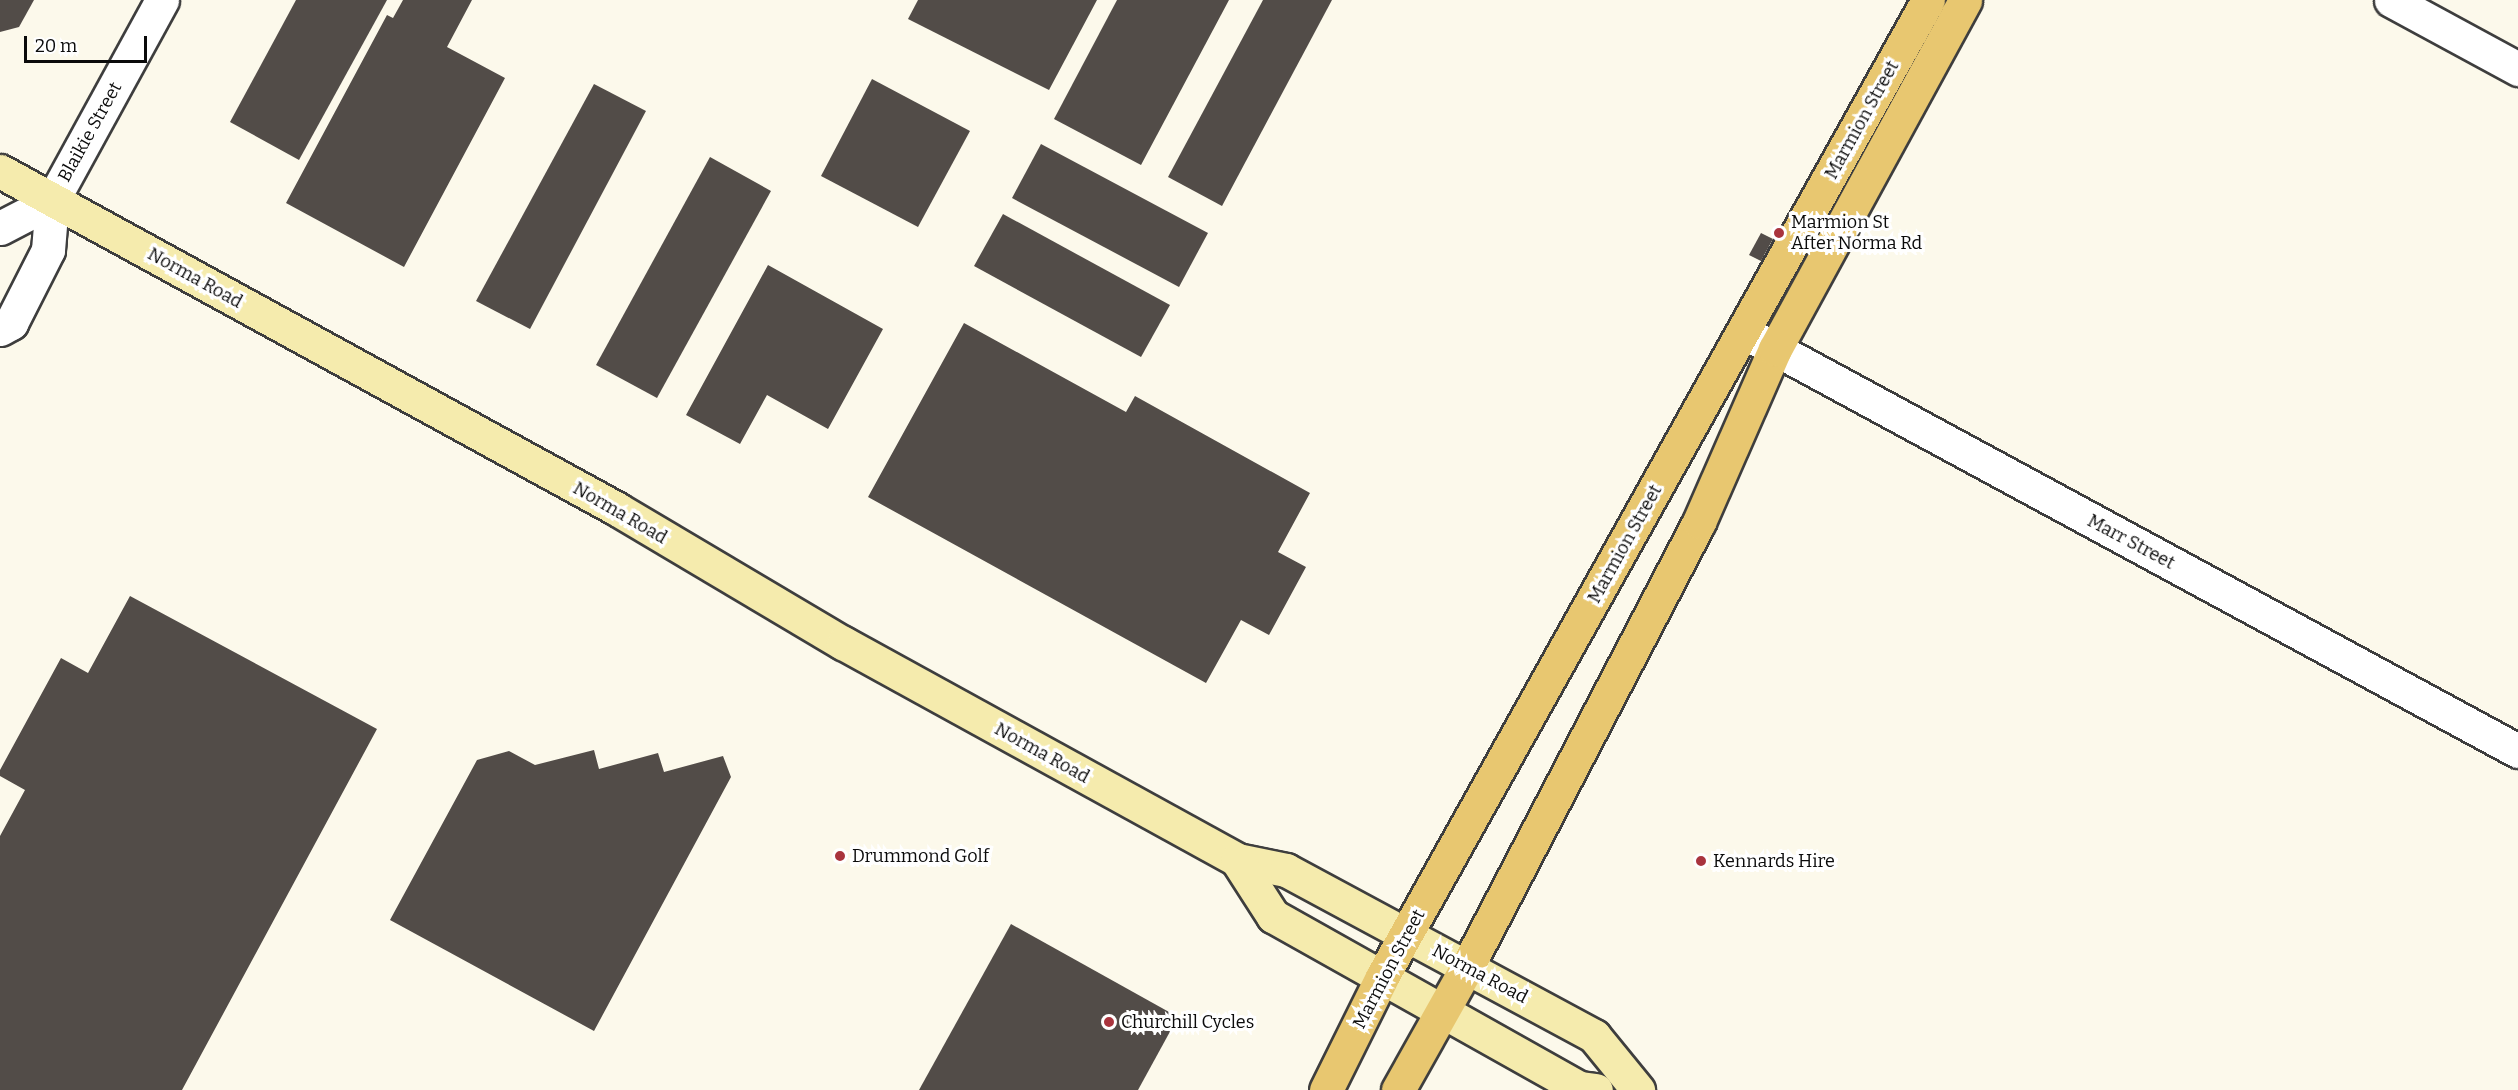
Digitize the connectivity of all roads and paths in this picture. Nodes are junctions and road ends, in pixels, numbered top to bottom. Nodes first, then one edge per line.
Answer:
1 (162, 0) edge
2 (1928, 0) edge
3 (2391, 0) edge
4 (1963, 1) edge
5 (2518, 69) edge
6 (0, 171) edge
7 (52, 201) junction
8 (0, 228) edge
9 (0, 329) edge
10 (1744, 332) junction
11 (1775, 349) junction
12 (2518, 751) edge
13 (1236, 860) junction
14 (1406, 935) junction
15 (1467, 967) junction
16 (1382, 977) junction
17 (1441, 1012) junction
18 (1326, 1090) edge
19 (1398, 1090) edge
20 (1596, 1090) edge
21 (1638, 1090) edge

1 - 7 street, Blaikie Street
2 - 10 main road, Marmion Street
3 - 5 street
4 - 11 main road, Marmion Street
6 - 7 street, Norma Road
7 - 8 street
7 - 9 street
7 - 13 street, Norma Road
10 - 11 street, Marr Street
10 - 14 main road, Marmion Street
11 - 12 street, Marr Street
11 - 15 main road, Marmion Street
13 - 14 street, Norma Road
13 - 16 street, Norma Road
14 - 15 street, Norma Road
14 - 16 main road, Marmion Street
15 - 17 main road, Marmion Street
15 - 21 street, Norma Road
16 - 17 street, Norma Road
16 - 18 main road, Marmion Street
17 - 19 main road, Marmion Street
17 - 20 street, Norma Road

